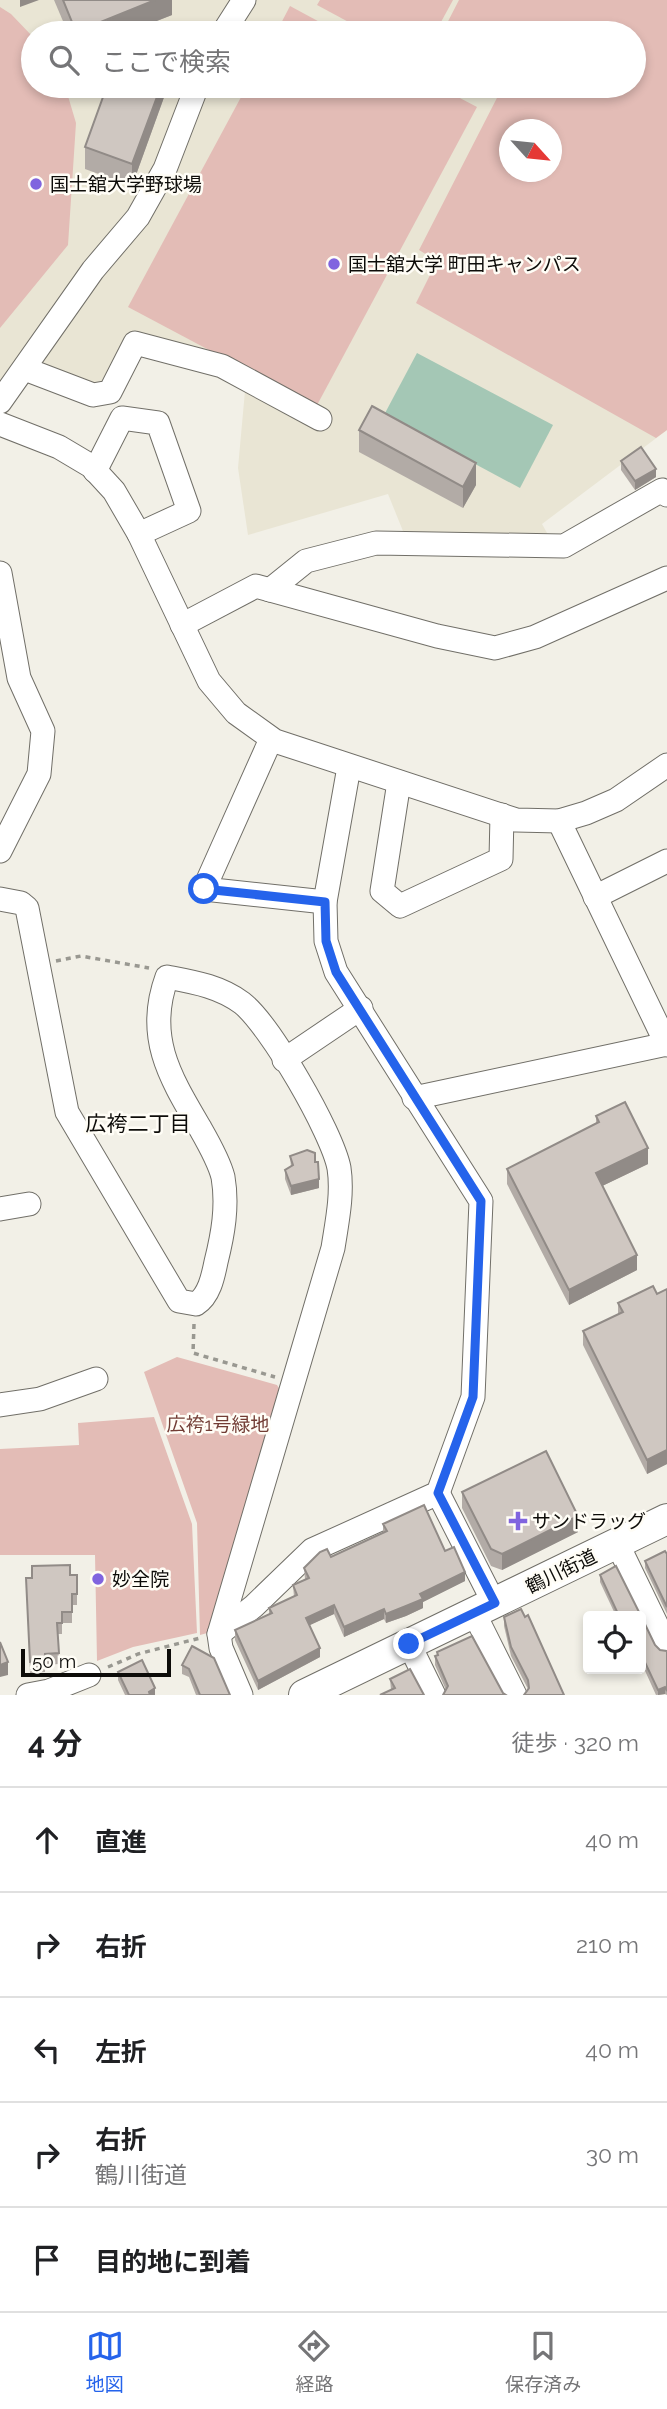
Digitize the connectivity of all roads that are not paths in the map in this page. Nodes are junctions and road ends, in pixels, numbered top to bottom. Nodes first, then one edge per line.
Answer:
1 (238, 3) edge
2 (229, 21) edge
3 (192, 98) edge
4 (25, 369) junction
5 (0, 402) edge
6 (320, 419) dead end
7 (0, 424) edge
8 (95, 471) junction
9 (667, 495) edge
10 (139, 534) junction
11 (0, 573) edge
12 (667, 578) edge
13 (271, 590) junction
14 (182, 625) junction
15 (271, 739) junction
16 (667, 765) edge
17 (349, 767) junction
18 (400, 782) junction
19 (502, 815) junction
20 (559, 821) junction
21 (0, 851) edge
22 (667, 862) edge
23 (595, 897) junction
24 (0, 899) edge
25 (325, 902) junction
26 (361, 1008) junction
27 (667, 1044) edge
28 (284, 1060) junction
29 (414, 1098) junction
30 (29, 1203) dead end
31 (0, 1209) edge
32 (96, 1379) dead end
33 (0, 1405) edge
34 (438, 1493) junction
35 (667, 1519) edge
36 (617, 1543) junction
37 (484, 1608) junction
38 (219, 1634) junction
39 (409, 1644) junction
40 (667, 1646) edge
41 (89, 1675) road end
42 (28, 1695) edge
43 (241, 1695) edge
44 (304, 1695) edge
45 (434, 1695) edge
46 (515, 1695) edge

1 - 2 street
3 - 4 street
4 - 5 street
4 - 6 street
7 - 8 street
8 - 10 street
8 - 10 street
9 - 13 street
10 - 14 street
11 - 21 street
12 - 13 street
13 - 14 street
14 - 15 street
15 - 17 street
15 - 25 street
16 - 20 street
17 - 18 street
17 - 25 street
18 - 19 street
18 - 19 street
19 - 20 street
20 - 23 street
22 - 23 street
23 - 27 street
24 - 28 street
25 - 26 street
26 - 28 street
26 - 29 street
27 - 29 street
28 - 38 street
29 - 34 street
30 - 31 street
32 - 33 street
34 - 37 street
34 - 38 street
35 - 36 main road, 鶴川街道
36 - 37 main road, 鶴川街道
36 - 40 street
37 - 39 main road, 鶴川街道
37 - 46 street
38 - 43 street
39 - 44 main road, 鶴川街道
39 - 45 street
41 - 42 street

